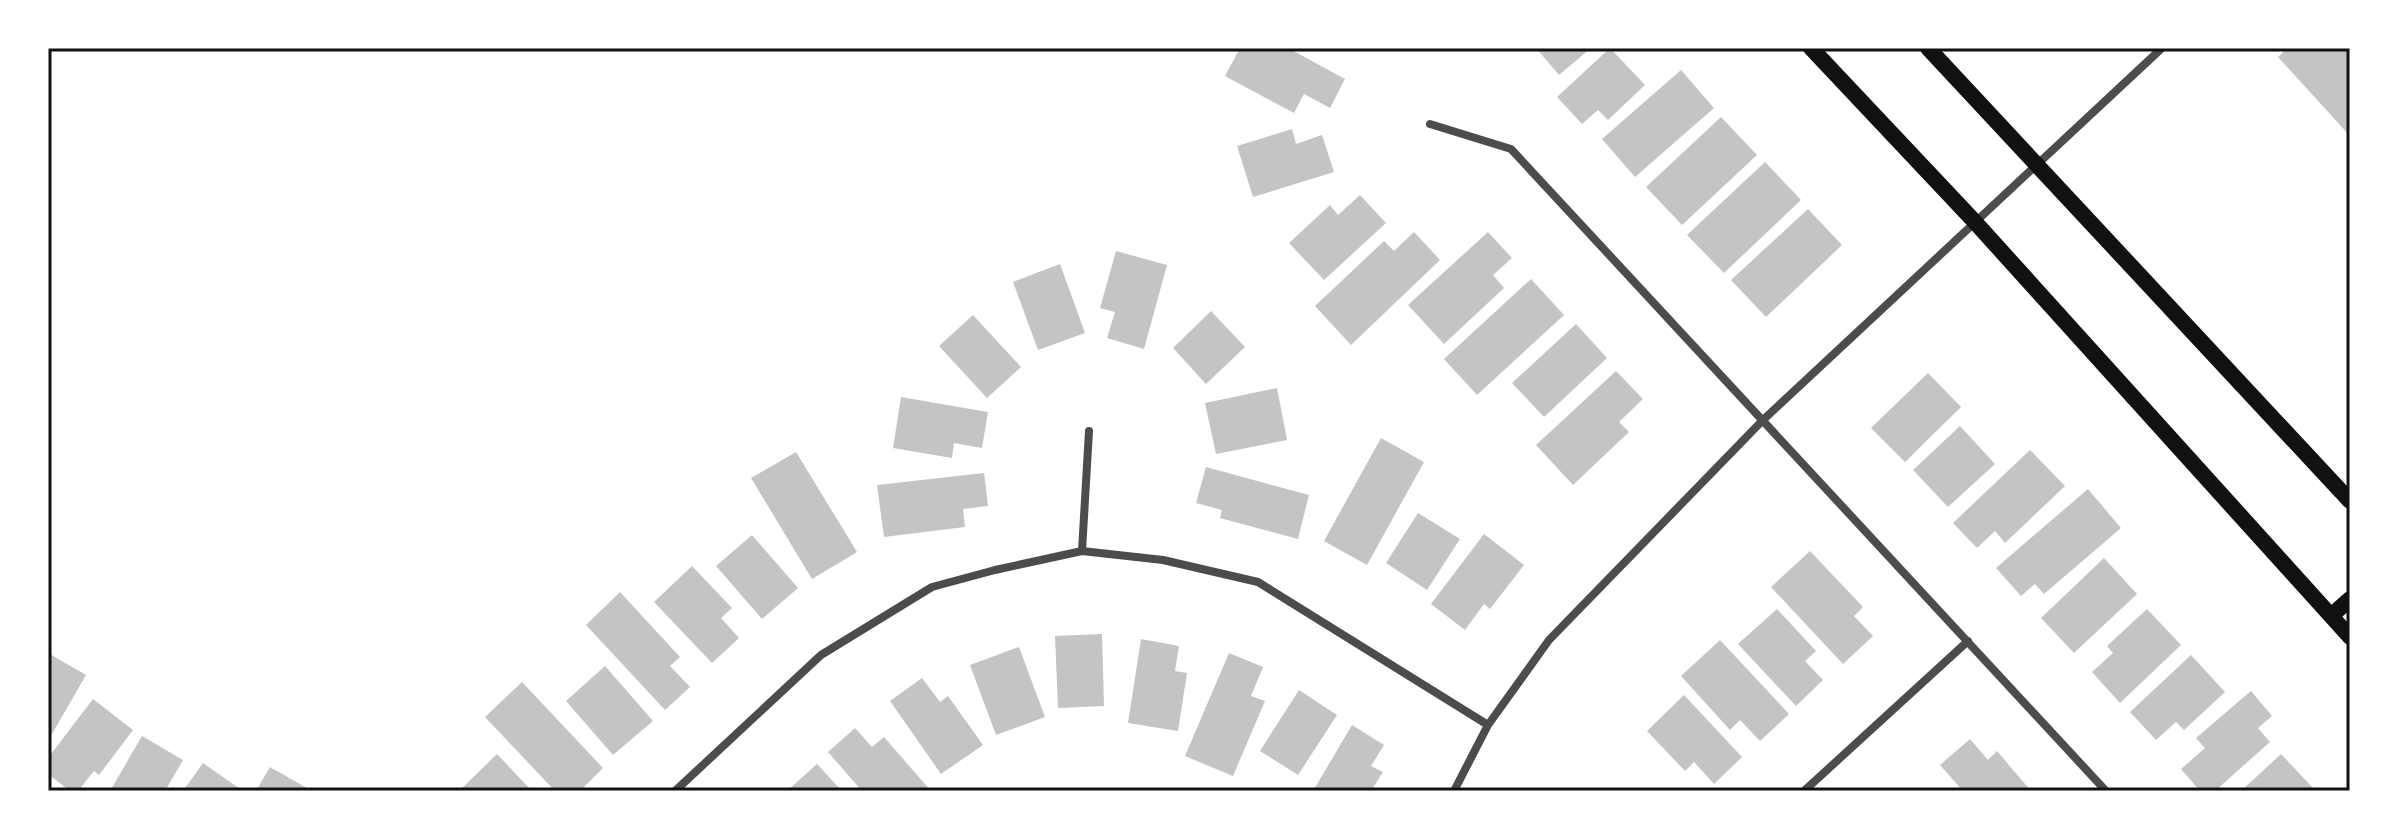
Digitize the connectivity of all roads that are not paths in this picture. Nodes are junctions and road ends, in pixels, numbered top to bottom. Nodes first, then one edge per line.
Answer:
1 (1811, 48) edge
2 (1928, 48) edge
3 (2162, 48) edge
4 (1430, 124) dead end
5 (2037, 165) junction
6 (1975, 222) junction
7 (1763, 420) junction
8 (1089, 431) dead end
9 (2350, 501) edge
10 (1082, 551) junction
11 (2350, 599) edge
12 (2331, 616) junction
13 (2350, 637) edge
14 (1968, 641) junction
15 (1488, 725) junction
16 (675, 791) edge
17 (1454, 791) edge
18 (1804, 791) edge
19 (2106, 791) edge

1 - 6 main road
2 - 5 main road
3 - 5 street
4 - 7 street
5 - 6 street
5 - 9 main road
6 - 7 street
6 - 12 main road
7 - 14 street
7 - 15 street
8 - 10 street
10 - 15 street
10 - 16 street
11 - 12 main road
12 - 13 main road
14 - 18 street
14 - 19 street
15 - 17 street

